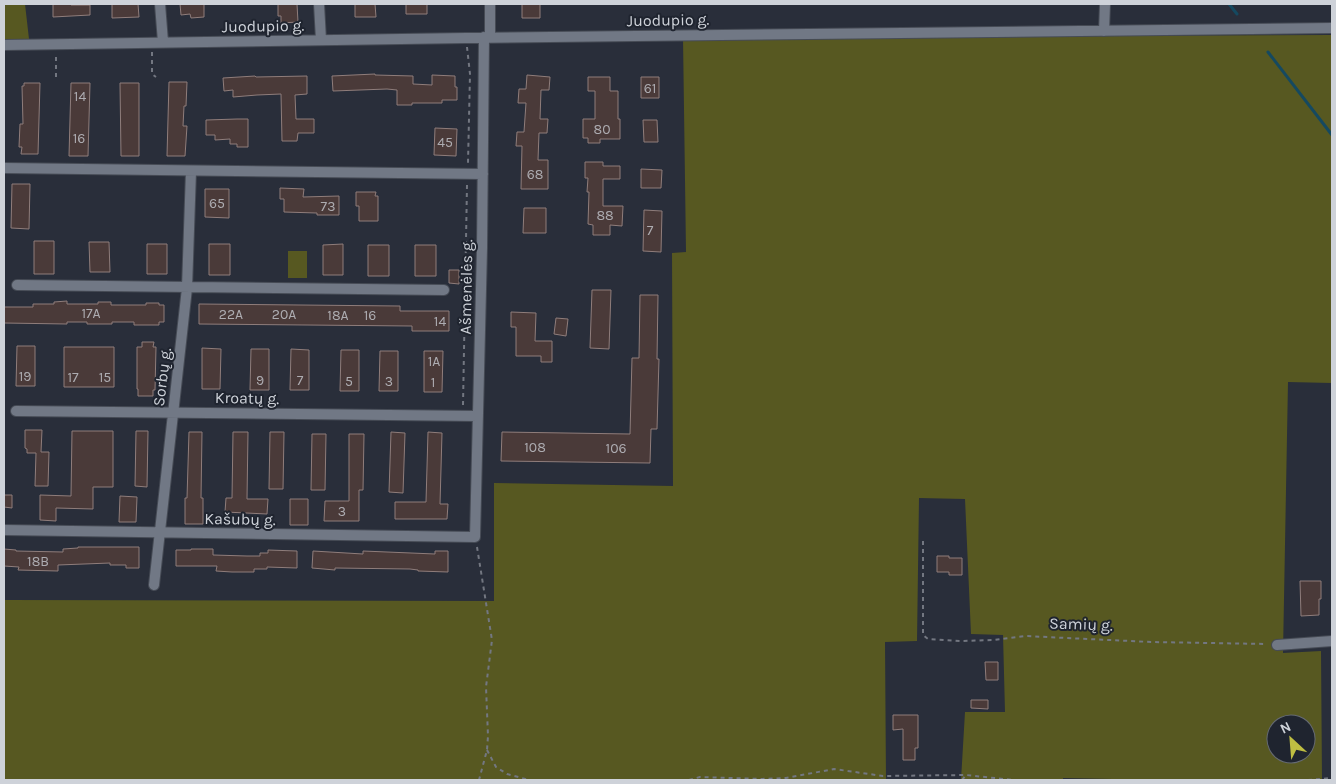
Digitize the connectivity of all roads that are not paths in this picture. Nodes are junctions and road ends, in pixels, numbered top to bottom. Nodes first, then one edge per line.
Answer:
1 (160, 4) edge
2 (319, 4) edge
3 (490, 4) edge
4 (1105, 4) edge
5 (1332, 28) edge
6 (1104, 31) junction
7 (487, 37) junction
8 (320, 40) junction
9 (157, 42) junction
10 (4, 45) edge
11 (4, 168) edge
12 (192, 171) junction
13 (483, 174) junction
14 (17, 285) dead end
15 (187, 288) junction
16 (444, 290) dead end
17 (16, 411) dead end
18 (173, 412) junction
19 (478, 416) junction
20 (4, 530) edge
21 (160, 534) junction
22 (475, 537) joint
23 (154, 585) dead end
24 (1332, 641) edge
25 (1277, 644) road end

1 - 9 street
2 - 8 street
3 - 7 street, Ašmenėlės g.
4 - 6 street
5 - 6 street, Juodupio g.
6 - 7 street, Juodupio g.
7 - 8 street, Juodupio g.
7 - 13 street, Ašmenėlės g.
8 - 9 street, Juodupio g.
9 - 10 street, Juodupio g.
11 - 12 street
12 - 13 street
12 - 15 street, Sorbų g.
13 - 19 street, Ašmenėlės g.
14 - 15 street
15 - 16 street
15 - 18 street, Sorbų g.
17 - 18 street, Kroatų g.
18 - 19 street, Kroatų g.
18 - 21 street, Sorbų g.
19 - 22 street, Ašmenėlės g.
20 - 21 street, Kašubų g.
21 - 22 street, Kašubų g.
21 - 23 street, Sorbų g.
24 - 25 street

